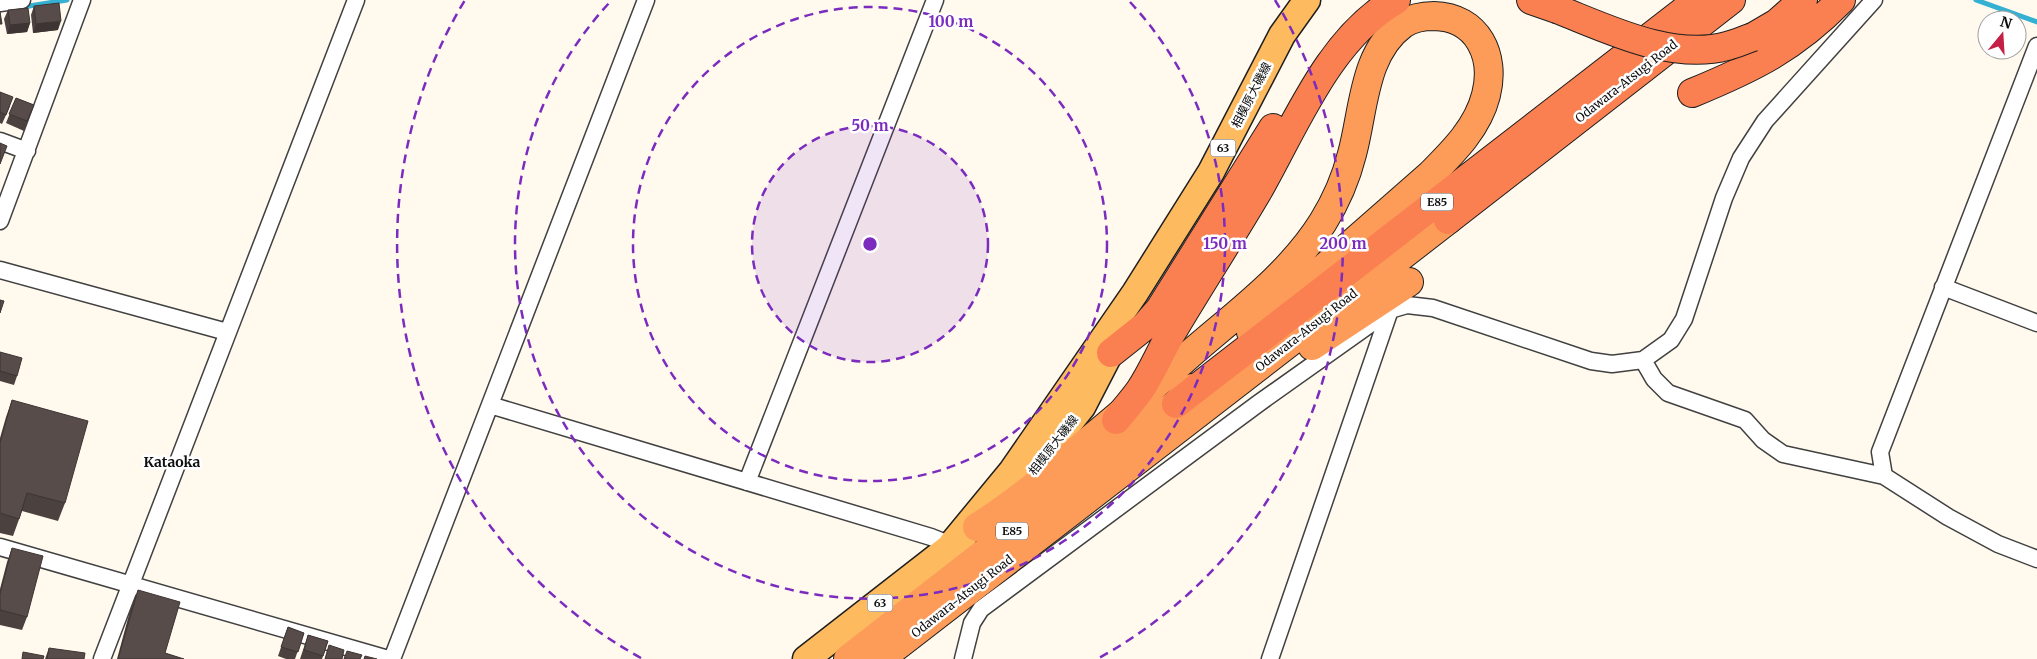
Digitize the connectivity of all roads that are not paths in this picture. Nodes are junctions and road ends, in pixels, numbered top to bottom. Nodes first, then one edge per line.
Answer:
1 (22, 0) edge
2 (356, 0) edge
3 (646, 0) edge
4 (935, 0) edge
5 (1306, 0) edge
6 (1359, 0) edge
7 (1396, 0) edge
8 (1531, 0) edge
9 (1698, 0) edge
10 (1731, 0) edge
11 (1803, 0) edge
12 (1841, 0) edge
13 (1874, 0) edge
14 (0, 3) edge
15 (81, 4) edge
16 (2037, 46) edge
17 (1692, 93) dead end
18 (0, 141) edge
19 (27, 151) junction
20 (0, 221) edge
21 (0, 270) edge
22 (1409, 282) dead end
23 (1943, 287) junction
24 (1135, 293) junction
25 (1390, 310) junction
26 (2037, 323) edge
27 (227, 332) junction
28 (1111, 353) junction
29 (1644, 360) junction
30 (490, 405) junction
31 (1183, 412) junction
32 (1116, 420) junction
33 (1012, 470) junction
34 (1884, 476) junction
35 (747, 482) junction
36 (977, 527) junction
37 (951, 545) junction
38 (0, 547) edge
39 (2037, 559) edge
40 (129, 584) junction
41 (102, 659) edge
42 (388, 659) edge
43 (392, 659) edge
44 (806, 659) edge
45 (848, 659) edge
46 (880, 659) edge
47 (963, 659) edge
48 (1270, 659) edge

1 - 14 street
2 - 27 street
3 - 30 street
4 - 35 street
5 - 24 main road, 相模原大磯線 / 63
6 - 28 highway
7 - 32 highway
8 - 11 highway, bridge
9 - 31 highway, Odawara-Atsugi Road / E85
10 - 31 highway, Odawara-Atsugi Road / E85
12 - 17 highway
13 - 29 street
15 - 19 street
16 - 23 street
18 - 19 street
19 - 20 street
21 - 27 street
22 - 31 highway
23 - 26 street
23 - 34 street
24 - 28 main road, 相模原大磯線 / 63
24 - 33 main road, 相模原大磯線 / 63
25 - 29 street
25 - 47 street
25 - 48 street
27 - 40 street
28 - 33 main road, 63
28 - 36 main road, 相模原大磯線 / 63
29 - 34 street
30 - 35 street
30 - 43 street
31 - 32 highway
31 - 45 highway, Odawara-Atsugi Road / E85
31 - 46 highway, Odawara-Atsugi Road / E85
32 - 36 highway
33 - 37 main road, 相模原大磯線 / 63
34 - 39 street
35 - 37 street
36 - 37 main road, 相模原大磯線 / 63
37 - 44 main road, 相模原大磯線 / 63
38 - 40 street
40 - 41 street
40 - 42 street

